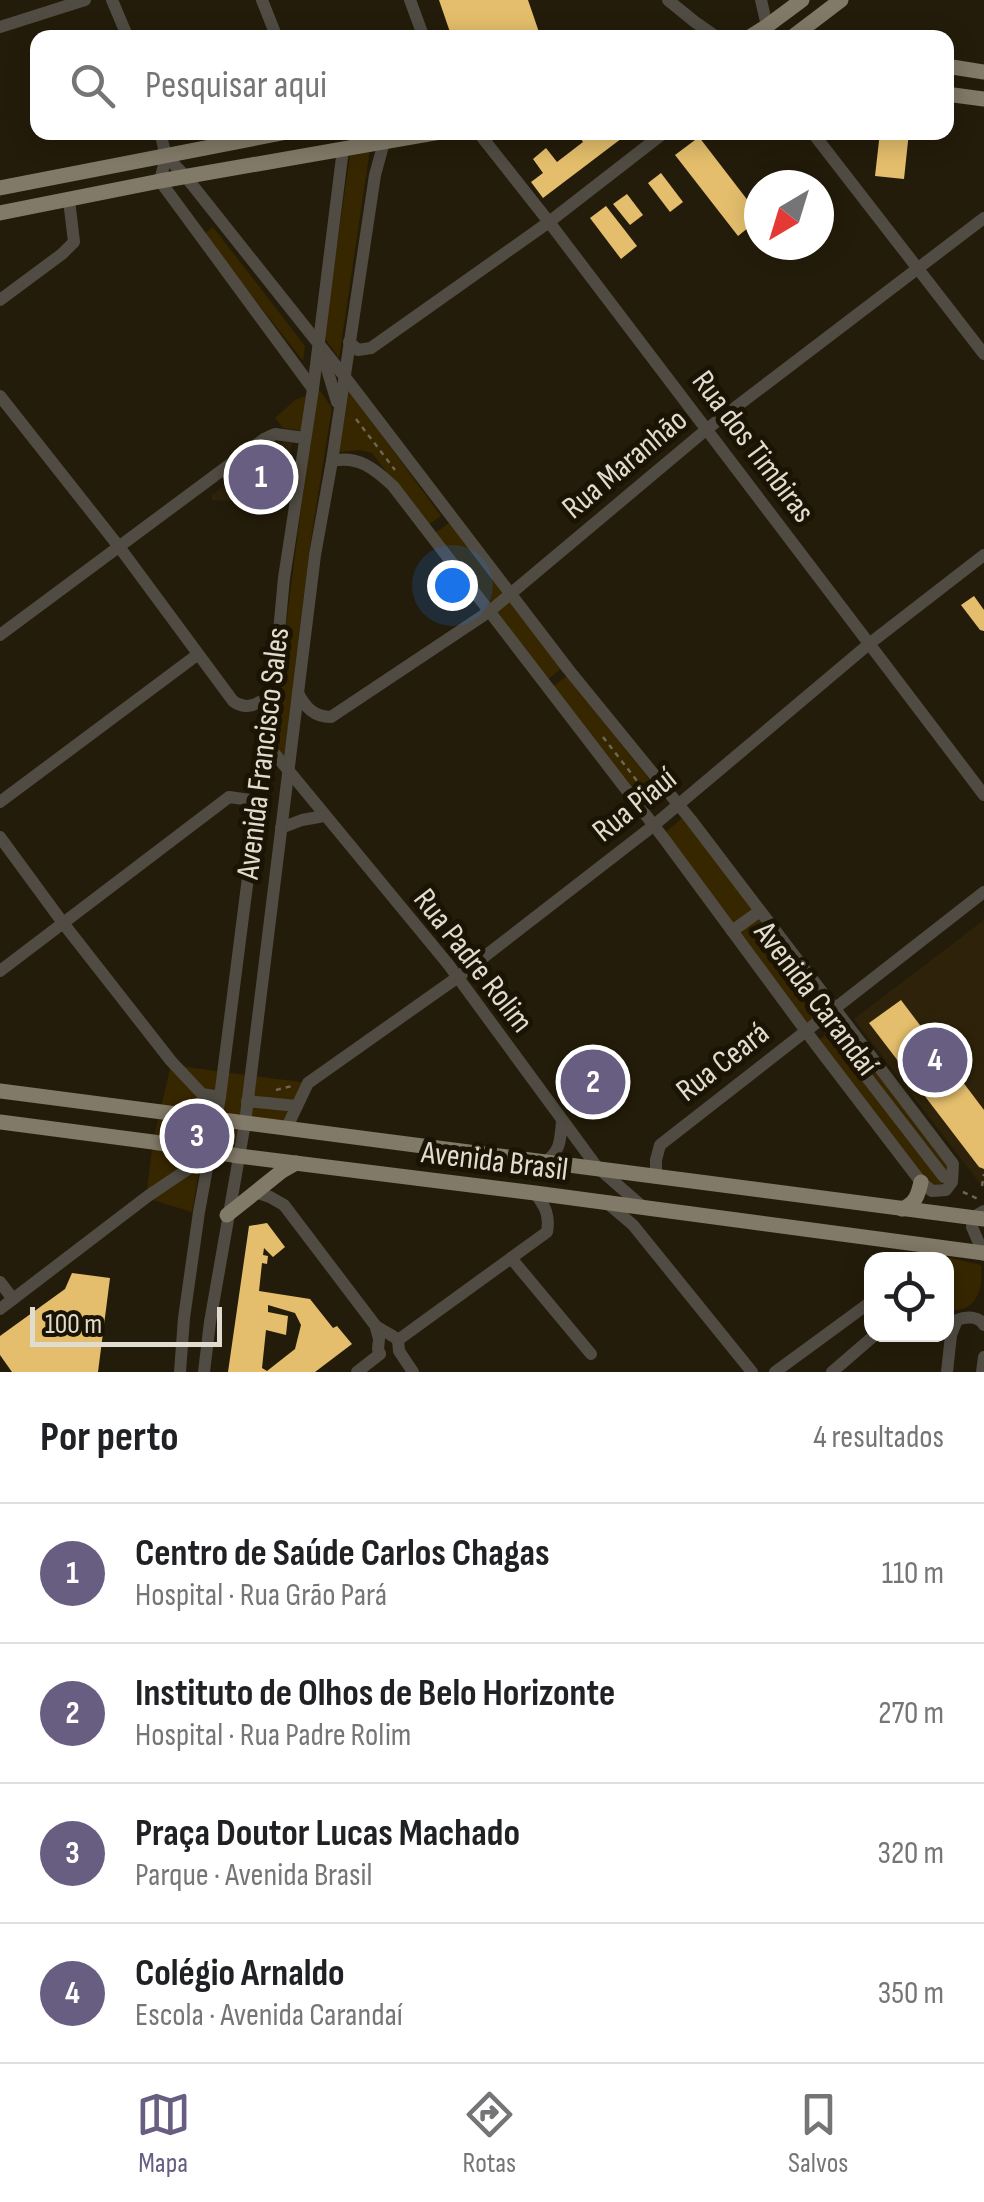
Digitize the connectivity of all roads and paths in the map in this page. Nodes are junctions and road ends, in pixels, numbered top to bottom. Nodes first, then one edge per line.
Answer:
1 (85, 0) edge
2 (112, 0) edge
3 (262, 0) edge
4 (410, 0) edge
5 (668, 0) edge
6 (761, 0) edge
7 (802, 0) edge
8 (841, 0) edge
9 (695, 22) junction
10 (767, 26) junction
11 (0, 27) edge
12 (125, 30) edge
13 (274, 30) edge
14 (421, 30) edge
15 (697, 30) edge
16 (706, 30) edge
17 (761, 30) edge
18 (772, 30) edge
19 (802, 30) edge
20 (954, 67) edge
21 (984, 72) edge
22 (954, 95) edge
23 (984, 99) edge
24 (162, 140) edge
25 (247, 140) edge
26 (345, 140) edge
27 (395, 140) edge
28 (484, 140) edge
29 (655, 140) edge
30 (818, 140) edge
31 (384, 142) junction
32 (343, 149) junction
33 (166, 156) junction
34 (186, 177) junction
35 (160, 181) junction
36 (0, 188) edge
37 (69, 200) junction
38 (208, 206) junction
39 (0, 213) edge
40 (984, 218) edge
41 (188, 220) junction
42 (549, 222) junction
43 (915, 268) junction
44 (0, 300) edge
45 (317, 342) junction
46 (349, 342) junction
47 (984, 354) edge
48 (345, 377) junction
49 (312, 389) junction
50 (0, 396) edge
51 (338, 414) junction
52 (707, 429) junction
53 (305, 438) junction
54 (332, 460) junction
55 (450, 515) junction
56 (427, 532) junction
57 (120, 548) junction
58 (289, 550) junction
59 (315, 555) junction
60 (984, 555) edge
61 (509, 594) junction
62 (490, 611) junction
63 (0, 635) edge
64 (869, 644) junction
65 (197, 655) junction
66 (568, 669) junction
67 (546, 686) junction
68 (298, 693) junction
69 (270, 696) junction
70 (265, 742) junction
71 (288, 772) junction
72 (984, 795) edge
73 (0, 802) edge
74 (258, 802) junction
75 (678, 804) junction
76 (324, 816) junction
77 (653, 826) junction
78 (280, 828) junction
79 (0, 837) edge
80 (984, 892) edge
81 (760, 911) junction
82 (62, 923) junction
83 (732, 931) junction
84 (0, 970) edge
85 (458, 978) junction
86 (834, 1009) junction
87 (821, 1018) junction
88 (805, 1030) junction
89 (308, 1083) junction
90 (0, 1091) edge
91 (265, 1091) dead end
92 (202, 1094) junction
93 (220, 1097) junction
94 (247, 1102) junction
95 (297, 1106) junction
96 (199, 1117) junction
97 (216, 1119) junction
98 (0, 1122) edge
99 (245, 1122) junction
100 (562, 1122) junction
101 (287, 1127) junction
102 (202, 1150) junction
103 (238, 1156) junction
104 (545, 1162) junction
105 (296, 1163) junction
106 (596, 1168) junction
107 (188, 1169) junction
108 (206, 1172) junction
109 (984, 1174) edge
110 (656, 1175) junction
111 (948, 1180) junction
112 (922, 1182) junction
113 (982, 1186) edge
114 (255, 1192) junction
115 (535, 1192) junction
116 (984, 1201) edge
117 (606, 1202) junction
118 (650, 1208) junction
119 (902, 1209) junction
120 (227, 1216) junction
121 (981, 1216) edge
122 (633, 1226) junction
123 (984, 1254) edge
124 (511, 1258) junction
125 (0, 1282) edge
126 (12, 1300) junction
127 (864, 1306) edge
128 (0, 1309) edge
129 (184, 1318) junction
130 (210, 1322) junction
131 (984, 1324) edge
132 (867, 1342) edge
133 (388, 1343) junction
134 (591, 1354) dead end
135 (984, 1358) edge
136 (411, 1370) edge
137 (180, 1372) edge
138 (204, 1372) edge
139 (357, 1372) edge
140 (752, 1372) edge
141 (775, 1372) edge
142 (832, 1372) edge
143 (946, 1372) edge
144 (982, 1372) edge

1 - 11 street
2 - 12 street
3 - 13 street
4 - 14 street
5 - 9 street
6 - 10 street
7 - 10 main road
8 - 19 main road
9 - 15 street
9 - 16 street
10 - 17 main road
10 - 18 main road
20 - 21 main road
22 - 23 main road
24 - 33 street
25 - 33 main road
26 - 32 main road
27 - 31 main road
28 - 42 street, Rua dos Timbiras
29 - 42 street
30 - 43 street
31 - 32 main road
31 - 46 street, Avenida Francisco Sales
32 - 34 main road
32 - 45 street, Avenida Francisco Sales
33 - 34 street, Avenida Carandaí
33 - 35 street
33 - 36 main road
34 - 35 main road
34 - 38 street, Avenida Carandaí
35 - 37 main road
35 - 41 street
37 - 39 main road
37 - 44 street
38 - 41 street
38 - 45 street, Avenida Carandaí
40 - 43 street, Rua Maranhão
41 - 49 street
42 - 46 street
42 - 52 street, Rua dos Timbiras
43 - 47 street
43 - 52 street, Rua Maranhão
45 - 48 street, Avenida Carandaí
45 - 49 street, Avenida Francisco Sales
45 - 51 street
46 - 48 street, Avenida Francisco Sales
48 - 51 street, Avenida Francisco Sales
48 - 55 street, Avenida Carandaí
49 - 53 street, Avenida Francisco Sales
50 - 57 street
51 - 54 street, Avenida Francisco Sales
52 - 61 street, Rua Maranhão
52 - 64 street, Rua dos Timbiras
53 - 57 street
53 - 58 street, Avenida Francisco Sales
54 - 56 street, Avenida Carandaí
54 - 59 street, Avenida Francisco Sales
55 - 56 street
55 - 61 street, Avenida Carandaí
56 - 62 street, Avenida Carandaí
57 - 63 street
57 - 65 street
58 - 59 street
58 - 69 street, Avenida Francisco Sales
59 - 68 street, Avenida Francisco Sales
60 - 64 street, Rua Piauí
61 - 62 street, Rua Maranhão
61 - 66 street, Avenida Carandaí
62 - 67 street, Avenida Carandaí
62 - 68 street, Rua Maranhão
64 - 72 street, Rua dos Timbiras
64 - 75 street, Rua Piauí
65 - 69 street
65 - 73 street
66 - 67 street
66 - 75 street, Avenida Carandaí
67 - 77 street, Avenida Carandaí
68 - 71 street, Avenida Francisco Sales
69 - 70 street, Avenida Francisco Sales
70 - 71 street, Rua Padre Rolim
70 - 74 street, Avenida Francisco Sales
71 - 76 street, Rua Padre Rolim
71 - 78 street, Avenida Francisco Sales
74 - 82 street
74 - 93 street, Avenida Francisco Sales
75 - 77 street, Rua Piauí
75 - 81 street, Avenida Carandaí
76 - 78 street
76 - 85 street, Rua Padre Rolim
77 - 83 street, Avenida Carandaí
77 - 85 street, Rua Piauí
78 - 94 street, Avenida Francisco Sales
79 - 82 street
80 - 86 street, Rua Ceará
81 - 83 street
81 - 86 street, Avenida Carandaí
82 - 84 street
82 - 92 street
83 - 88 street, Avenida Carandaí
85 - 89 street, Rua Piauí
85 - 100 street, Rua Padre Rolim
86 - 87 street, Rua Ceará
86 - 111 street, Avenida Carandaí
87 - 88 street, Rua Ceará
87 - 111 street
88 - 110 street, Rua Ceará
88 - 112 street, Avenida Carandaí
89 - 91 path
89 - 95 street
90 - 96 main road, Avenida Brasil
92 - 93 street
92 - 96 street
93 - 97 street, Avenida Francisco Sales
94 - 95 street
94 - 99 street, Avenida Francisco Sales
95 - 101 street
96 - 97 main road, Avenida Brasil
97 - 99 main road, Avenida Brasil
97 - 102 street, Avenida Francisco Sales
98 - 102 main road, Avenida Brasil
99 - 101 main road, Avenida Brasil
99 - 103 street, Avenida Francisco Sales
100 - 104 street
100 - 106 street, Rua Padre Rolim
101 - 104 main road, Avenida Brasil
102 - 103 main road, Avenida Brasil
102 - 107 street
102 - 108 street, Avenida Francisco Sales
103 - 105 main road, Avenida Brasil
103 - 120 street, Avenida Francisco Sales
104 - 106 main road, Avenida Brasil
105 - 114 main road
105 - 115 main road, Avenida Brasil
106 - 110 main road, Avenida Brasil
106 - 118 street, Rua Padre Rolim
107 - 108 street
107 - 126 street
108 - 129 street, Avenida Francisco Sales
109 - 113 path
110 - 119 main road, Avenida Brasil
111 - 112 street
111 - 116 path
112 - 119 main road
114 - 120 main road
114 - 133 street
115 - 117 main road, Avenida Brasil
115 - 124 street
117 - 118 main road, Avenida Brasil
117 - 122 street
118 - 122 street
118 - 123 main road, Avenida Brasil
119 - 121 main road, Avenida Brasil
120 - 130 street, Avenida Francisco Sales
121 - 123 street
122 - 140 street
124 - 133 street
124 - 134 street
125 - 126 street
126 - 128 street
127 - 141 street
129 - 130 street
129 - 137 street, Avenida Francisco Sales
130 - 138 street, Avenida Francisco Sales
131 - 143 street
132 - 142 street
133 - 136 street
133 - 139 street
135 - 144 street

